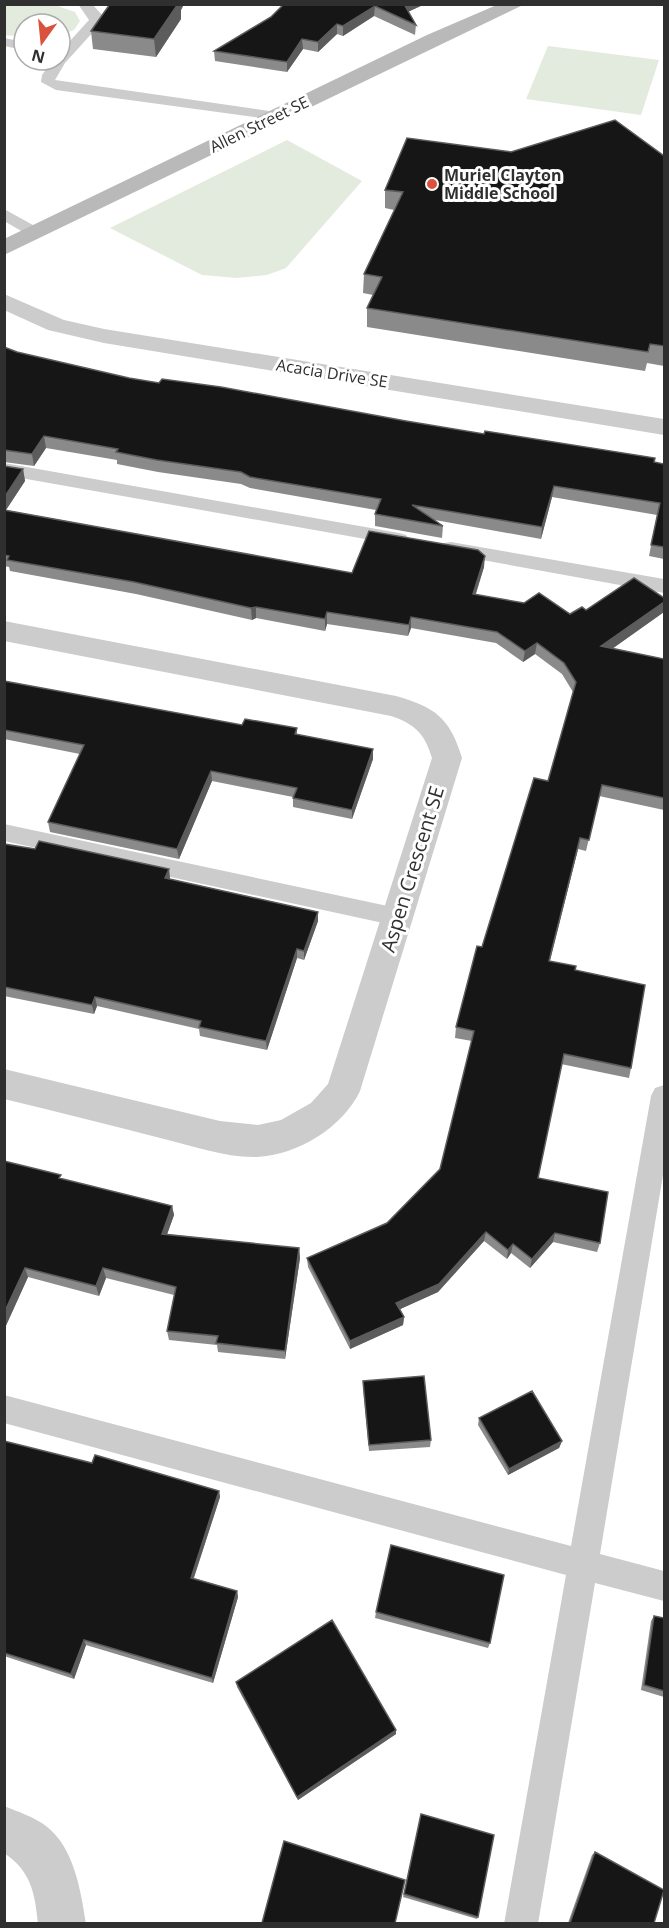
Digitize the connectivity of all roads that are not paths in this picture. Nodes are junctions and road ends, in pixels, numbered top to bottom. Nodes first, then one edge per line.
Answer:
1 (84, 4) edge
2 (516, 4) edge
3 (72, 45) edge
4 (51, 72) edge
5 (276, 116) junction
6 (4, 214) edge
7 (36, 232) junction
8 (4, 248) edge
9 (4, 301) edge
10 (664, 427) edge
11 (4, 469) edge
12 (664, 586) edge
13 (4, 631) edge
14 (4, 832) edge
15 (397, 917) junction
16 (4, 1084) edge
17 (664, 1096) edge
18 (4, 1409) edge
19 (584, 1564) junction
20 (664, 1586) edge
21 (4, 1829) edge
22 (62, 1923) edge
23 (521, 1923) edge

1 - 3 lane
2 - 5 street, Allen Street SE
4 - 5 lane
5 - 7 street, Allen Street SE
6 - 7 lane
7 - 8 street, Allen Street SE
9 - 10 street, Acacia Drive SE
11 - 12 lane
13 - 15 street, Aspen Crescent SE
14 - 15 lane
15 - 16 street, Aspen Crescent SE
17 - 19 lane
18 - 19 lane
19 - 20 lane
19 - 23 lane
21 - 22 street

